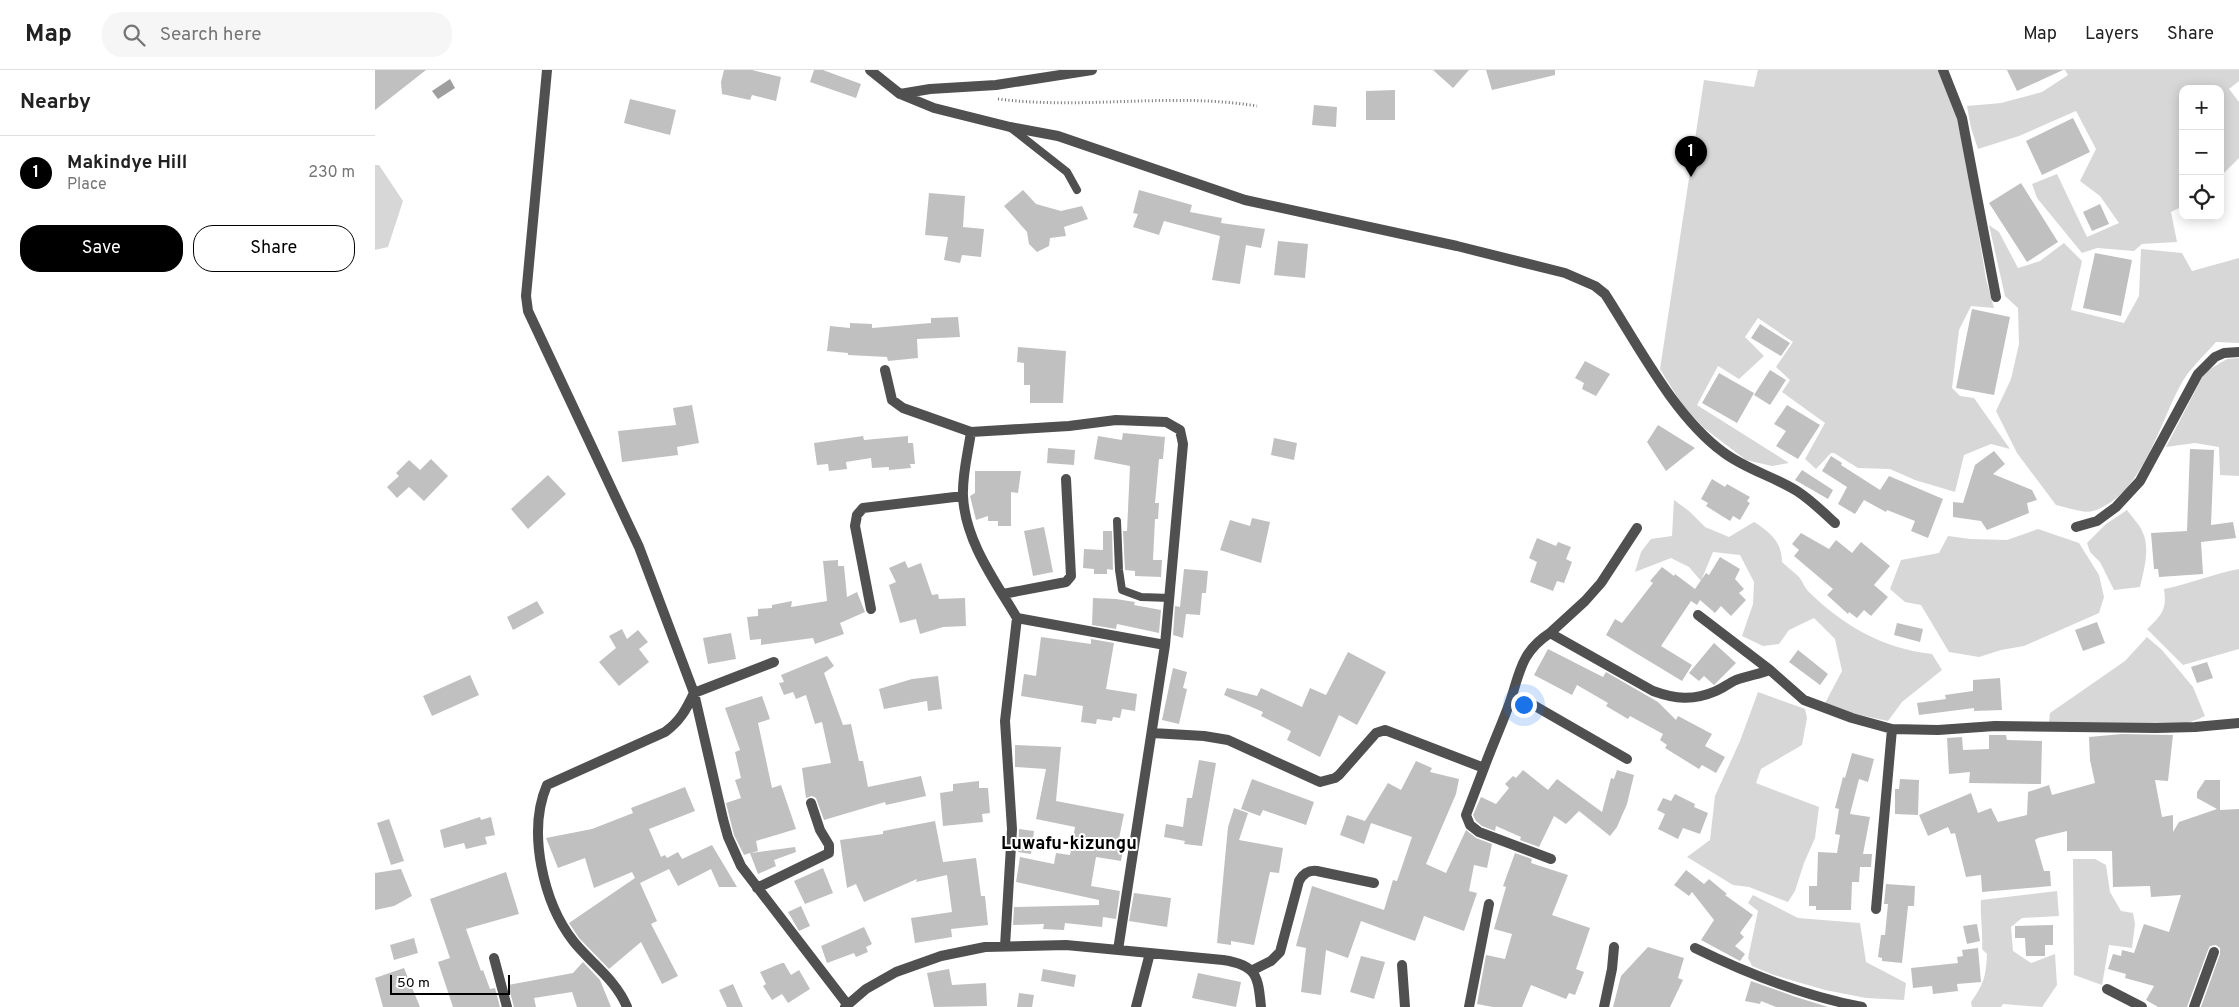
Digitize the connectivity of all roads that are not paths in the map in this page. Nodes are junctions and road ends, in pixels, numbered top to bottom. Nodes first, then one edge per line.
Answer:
1 (547, 70) edge
2 (870, 70) edge
3 (1092, 70) edge
4 (1943, 70) edge
5 (900, 94) junction
6 (1010, 127) junction
7 (1077, 190) dead end
8 (1996, 297) dead end
9 (2239, 352) edge
10 (885, 370) dead end
11 (971, 432) junction
12 (1066, 479) dead end
13 (963, 496) junction
14 (1117, 521) dead end
15 (1835, 522) dead end
16 (2076, 527) dead end
17 (1637, 528) dead end
18 (1003, 594) junction
19 (1169, 598) junction
20 (871, 610) dead end
21 (1698, 615) dead end
22 (1017, 618) junction
23 (1550, 633) junction
24 (1165, 645) junction
25 (774, 662) dead end
26 (1769, 670) junction
27 (694, 693) junction
28 (1510, 702) junction
29 (2239, 722) edge
30 (1892, 730) junction
31 (1152, 733) junction
32 (1627, 759) dead end
33 (1484, 768) junction
34 (811, 803) dead end
35 (1551, 859) dead end
36 (1374, 883) dead end
37 (757, 888) junction
38 (1489, 904) dead end
39 (1875, 909) dead end
40 (1005, 946) junction
41 (1615, 947) dead end
42 (1695, 948) dead end
43 (1118, 950) junction
44 (2214, 952) dead end
45 (1150, 953) junction
46 (493, 958) dead end
47 (1402, 965) dead end
48 (1253, 970) junction
49 (2107, 989) dead end
50 (846, 1006) edge
51 (507, 1007) edge
52 (627, 1007) edge
53 (1135, 1007) edge
54 (1261, 1007) edge
55 (1405, 1007) edge
56 (1469, 1007) edge
57 (1604, 1007) edge
58 (1863, 1007) edge
59 (2142, 1007) edge
60 (2194, 1007) edge

1 - 27 street
2 - 5 street
3 - 5 street
4 - 8 street
5 - 6 street
6 - 7 lane
6 - 15 street
9 - 16 street
10 - 11 street
11 - 13 street
11 - 19 street
12 - 18 street
13 - 18 street
13 - 20 street
14 - 19 lane
17 - 23 street
18 - 22 street
19 - 24 street
21 - 26 street
22 - 24 street
22 - 40 street
23 - 26 street
23 - 28 street
24 - 31 street
25 - 27 street
26 - 30 street
27 - 37 street
27 - 52 street
28 - 32 street
28 - 33 street
29 - 30 street
30 - 39 street
31 - 33 street
31 - 43 street
33 - 35 street
34 - 37 street
36 - 48 street
37 - 50 street
38 - 56 street
40 - 43 street
40 - 50 street
41 - 57 street
42 - 58 street
43 - 45 street
44 - 60 street
45 - 48 street
45 - 53 street
46 - 51 street
47 - 55 street
48 - 54 street
49 - 59 street

